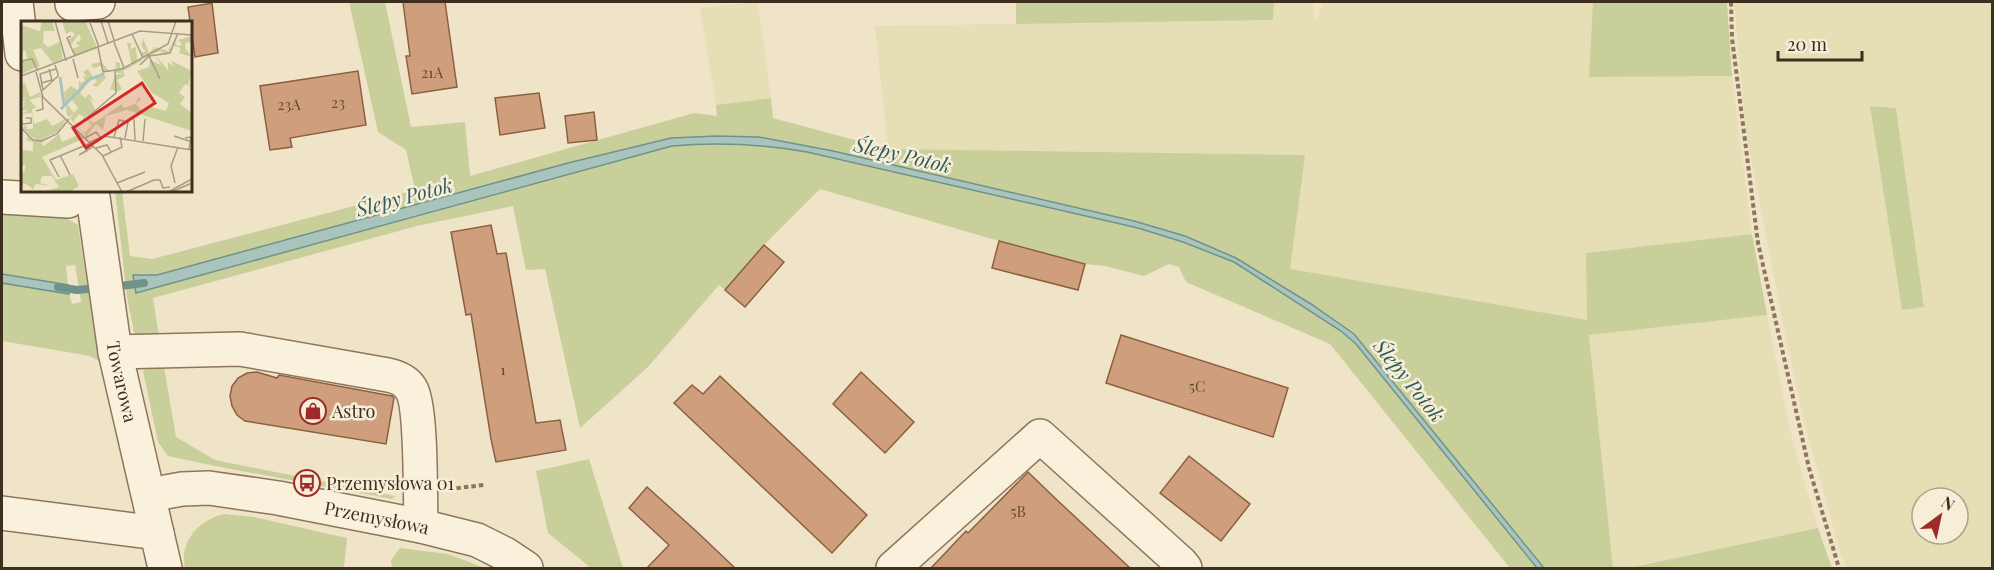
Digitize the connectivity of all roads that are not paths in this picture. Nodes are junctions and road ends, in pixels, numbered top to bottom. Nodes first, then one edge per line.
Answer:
1 (16, 2) edge
2 (21, 45) edge
3 (76, 196) edge
4 (2, 197) edge
5 (112, 337) junction
6 (148, 495) junction
7 (2, 513) edge
8 (421, 526) junction
9 (157, 533) junction
10 (165, 568) edge
11 (525, 568) edge
12 (893, 568) edge
13 (1185, 568) edge

1 - 2 street
3 - 4 street
3 - 5 street, Towarowa
5 - 6 street, Towarowa
5 - 8 street
6 - 8 street, Przemysłowa
6 - 9 street, Towarowa
7 - 9 street
8 - 11 street, Przemysłowa
9 - 10 street, Towarowa
12 - 13 street

